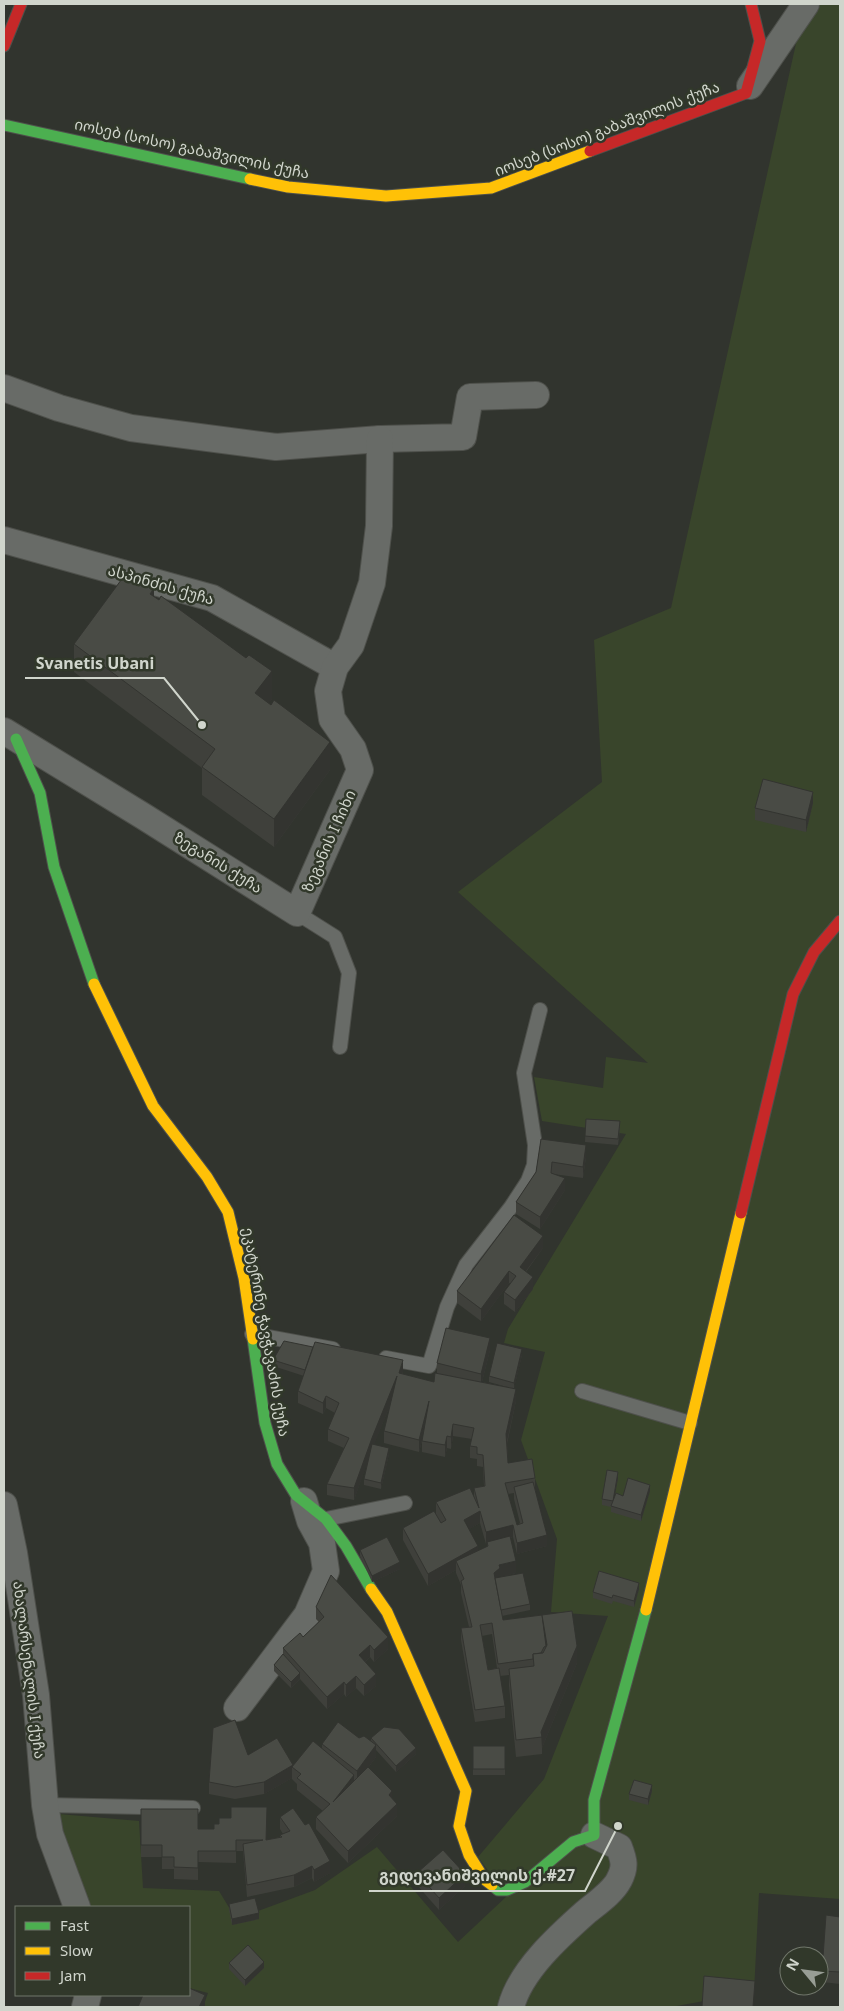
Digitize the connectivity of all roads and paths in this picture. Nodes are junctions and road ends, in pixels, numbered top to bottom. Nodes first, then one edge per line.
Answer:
1 (21, 4) edge
2 (751, 4) edge
3 (806, 4) edge
4 (4, 46) edge
5 (746, 92) junction
6 (4, 125) edge
7 (4, 388) edge
8 (536, 395) dead end
9 (380, 439) junction
10 (4, 540) edge
11 (335, 667) junction
12 (10, 735) edge
13 (297, 913) junction
14 (840, 921) edge
15 (540, 1010) dead end
16 (340, 1047) dead end
17 (252, 1334) junction
18 (350, 1352) edge
19 (370, 1355) edge
20 (582, 1391) dead end
21 (690, 1423) junction
22 (304, 1501) junction
23 (405, 1503) dead end
24 (4, 1505) edge
25 (326, 1519) junction
26 (237, 1708) dead end
27 (45, 1805) junction
28 (193, 1808) edge
29 (594, 1836) junction
30 (77, 1906) edge
31 (511, 2007) edge

1 - 4 street
2 - 5 street
3 - 5 street
5 - 6 street, იოსებ (სოსო) გაბაშვილის ქუჩა
7 - 9 street
8 - 9 street
9 - 11 street
10 - 11 street, ასპინძის ქუჩა
11 - 13 street, ზეგანის I ჩიხი
12 - 13 street, ზეგანის ქუჩა
12 - 17 street, ეკატერინე ჭავჭავაძის ქუჩა
13 - 16 lane, ზეგანის ქუჩა
14 - 21 street
15 - 19 lane
17 - 18 lane
17 - 22 street, ეკატერინე ჭავჭავაძის ქუჩა
20 - 21 lane
21 - 29 street
22 - 25 street, ეკატერინე ჭავჭავაძის ქუჩა
22 - 26 street
23 - 25 lane
24 - 27 street, ახალარსენალის I ქუჩა
25 - 29 street, ეკატერინე ჭავჭავაძის ქუჩა
27 - 28 lane
27 - 30 street, ახალარსენალის I ქუჩა
29 - 31 street

